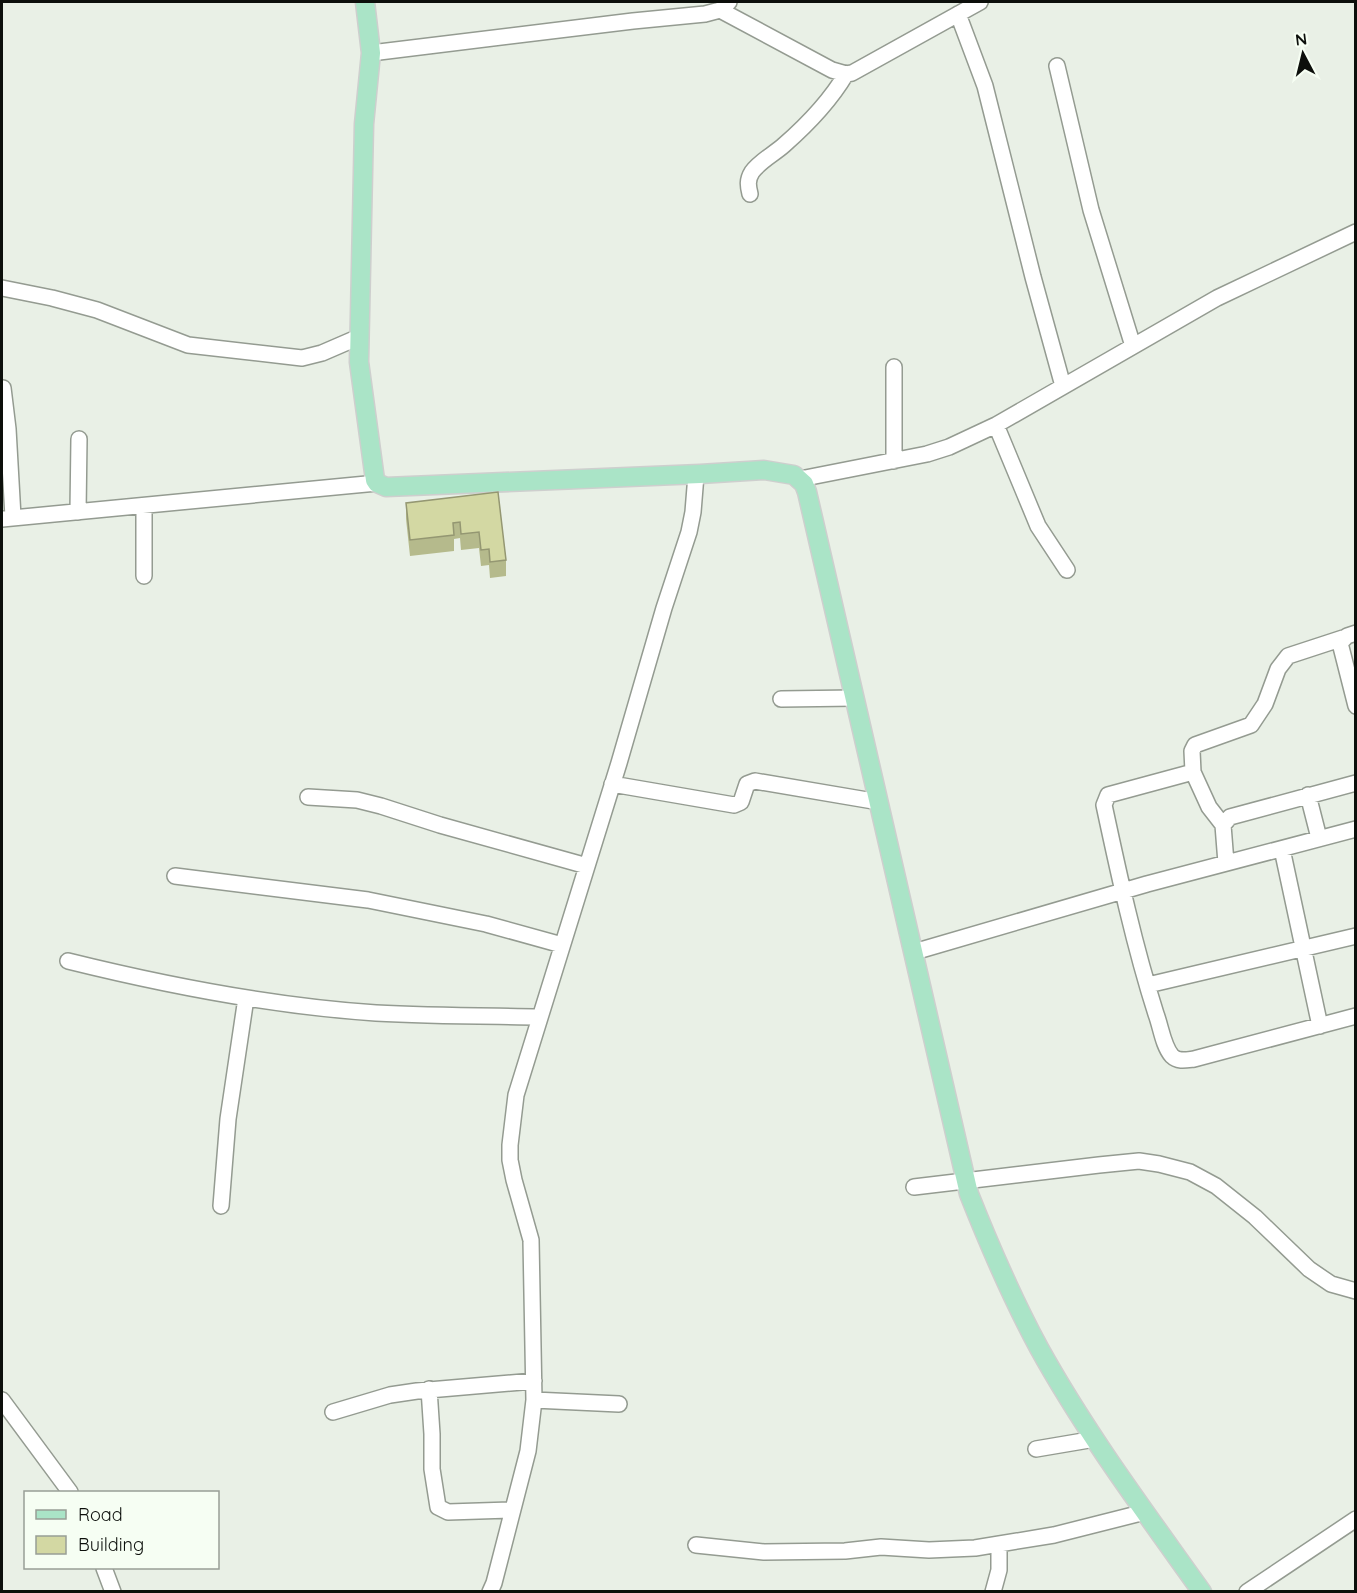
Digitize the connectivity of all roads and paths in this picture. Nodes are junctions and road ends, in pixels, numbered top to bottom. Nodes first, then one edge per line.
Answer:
1 (365, 2) edge
2 (980, 2) edge
3 (724, 6) edge
4 (958, 14) junction
5 (371, 52) junction
6 (1057, 66) dead end
7 (846, 74) junction
8 (750, 194) dead end
9 (1356, 232) edge
10 (2, 288) edge
11 (359, 337) junction
12 (1132, 346) junction
13 (894, 367) dead end
14 (1063, 386) junction
15 (3, 388) edge
16 (996, 425) junction
17 (79, 439) dead end
18 (894, 461) junction
19 (696, 475) junction
20 (800, 479) junction
21 (377, 483) junction
22 (144, 506) junction
23 (78, 512) junction
24 (7, 518) edge
25 (1067, 570) dead end
26 (144, 576) dead end
27 (1349, 636) edge
28 (855, 698) junction
29 (781, 699) dead end
30 (1356, 706) edge
31 (1193, 772) junction
32 (612, 784) junction
33 (1354, 788) edge
34 (1308, 795) junction
35 (308, 797) dead end
36 (879, 802) junction
37 (1223, 825) junction
38 (1356, 829) edge
39 (1319, 838) junction
40 (1282, 849) junction
41 (1227, 863) junction
42 (587, 866) junction
43 (175, 876) dead end
44 (1123, 893) junction
45 (1356, 936) edge
46 (562, 945) junction
47 (1304, 949) junction
48 (914, 952) junction
49 (68, 962) dead end
50 (1148, 985) junction
51 (246, 998) junction
52 (1356, 1016) edge
53 (540, 1017) junction
54 (1320, 1026) junction
55 (966, 1181) junction
56 (914, 1187) dead end
57 (221, 1206) dead end
58 (1356, 1291) edge
59 (534, 1381) junction
60 (429, 1389) junction
61 (2, 1400) edge
62 (534, 1400) junction
63 (620, 1404) dead end
64 (333, 1412) dead end
65 (1095, 1439) junction
66 (1036, 1449) dead end
67 (69, 1491) edge
68 (512, 1510) junction
69 (1145, 1512) junction
70 (1356, 1519) edge
71 (999, 1544) junction
72 (696, 1545) dead end
73 (104, 1569) edge
74 (112, 1592) edge
75 (490, 1592) edge
76 (993, 1592) edge
77 (1202, 1592) edge
78 (1247, 1592) edge

1 - 5 main road
2 - 4 street
3 - 5 street
3 - 7 street
4 - 7 street
4 - 14 street
5 - 11 main road
6 - 12 street
7 - 8 street
9 - 12 street
10 - 11 street
11 - 21 main road
12 - 14 street
13 - 18 street
14 - 16 street
15 - 24 street
16 - 18 street
16 - 25 street
17 - 23 street
18 - 20 street
19 - 20 main road
19 - 21 main road
19 - 32 street
20 - 28 main road
21 - 22 street
22 - 23 street
22 - 26 street
23 - 24 street
27 - 30 street
27 - 31 street
28 - 29 street
28 - 36 main road
31 - 37 street
31 - 44 street
32 - 36 street
32 - 42 street
33 - 34 street
34 - 37 street
34 - 39 street
35 - 42 street
36 - 48 main road
37 - 41 street
38 - 39 street
39 - 40 street
40 - 41 street
40 - 47 street
41 - 44 street
42 - 46 street
43 - 46 street
44 - 48 street
44 - 50 street
45 - 47 street
46 - 53 street
47 - 50 street
47 - 54 street
48 - 55 main road
49 - 51 street
50 - 54 street
51 - 53 street
51 - 57 street
52 - 54 street
53 - 59 street
55 - 56 street
55 - 58 street
55 - 65 main road
59 - 60 street
59 - 62 street
60 - 64 street
60 - 68 street
61 - 67 street
62 - 63 street
62 - 68 street
65 - 66 street
65 - 69 main road
68 - 75 street
69 - 71 street
69 - 77 main road
70 - 78 street
71 - 72 street
71 - 76 street
73 - 74 street

